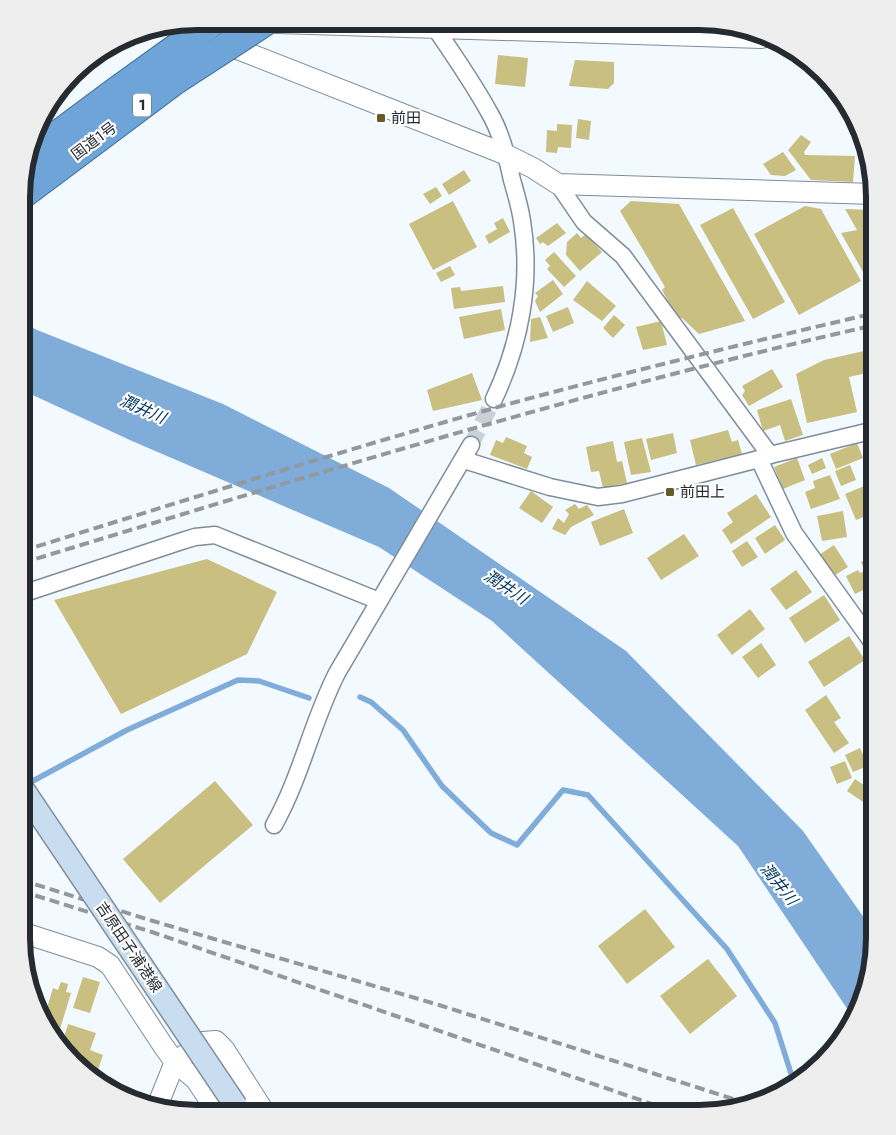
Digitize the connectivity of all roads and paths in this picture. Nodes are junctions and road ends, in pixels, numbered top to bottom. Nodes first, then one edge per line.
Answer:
1 (197, 30) edge
2 (202, 30) edge
3 (254, 30) edge
4 (436, 30) edge
5 (560, 30) edge
6 (746, 37) edge
7 (37, 150) edge
8 (507, 155) junction
9 (558, 184) junction
10 (30, 188) edge
11 (866, 194) edge
12 (494, 399) tunnel mouth
13 (866, 432) edge
14 (764, 457) junction
15 (30, 591) edge
16 (378, 600) junction
17 (866, 635) edge
18 (30, 801) edge
19 (274, 825) dead end
20 (30, 935) edge
21 (175, 1062) junction
22 (159, 1100) edge
23 (222, 1105) edge
24 (224, 1105) edge
25 (261, 1105) edge

1 - 8 street
2 - 7 highway, 国道1号 / 1, bridge
3 - 10 highway, 国道1号 / 1, bridge
4 - 8 street
5 - 6 street
8 - 9 street
8 - 12 street
9 - 11 street
9 - 14 street
13 - 14 street
14 - 16 street
14 - 17 street
15 - 16 street
16 - 19 street
18 - 24 main road, 吉原田子浦港線, bridge
20 - 21 street
21 - 22 street
21 - 23 street
21 - 25 street

